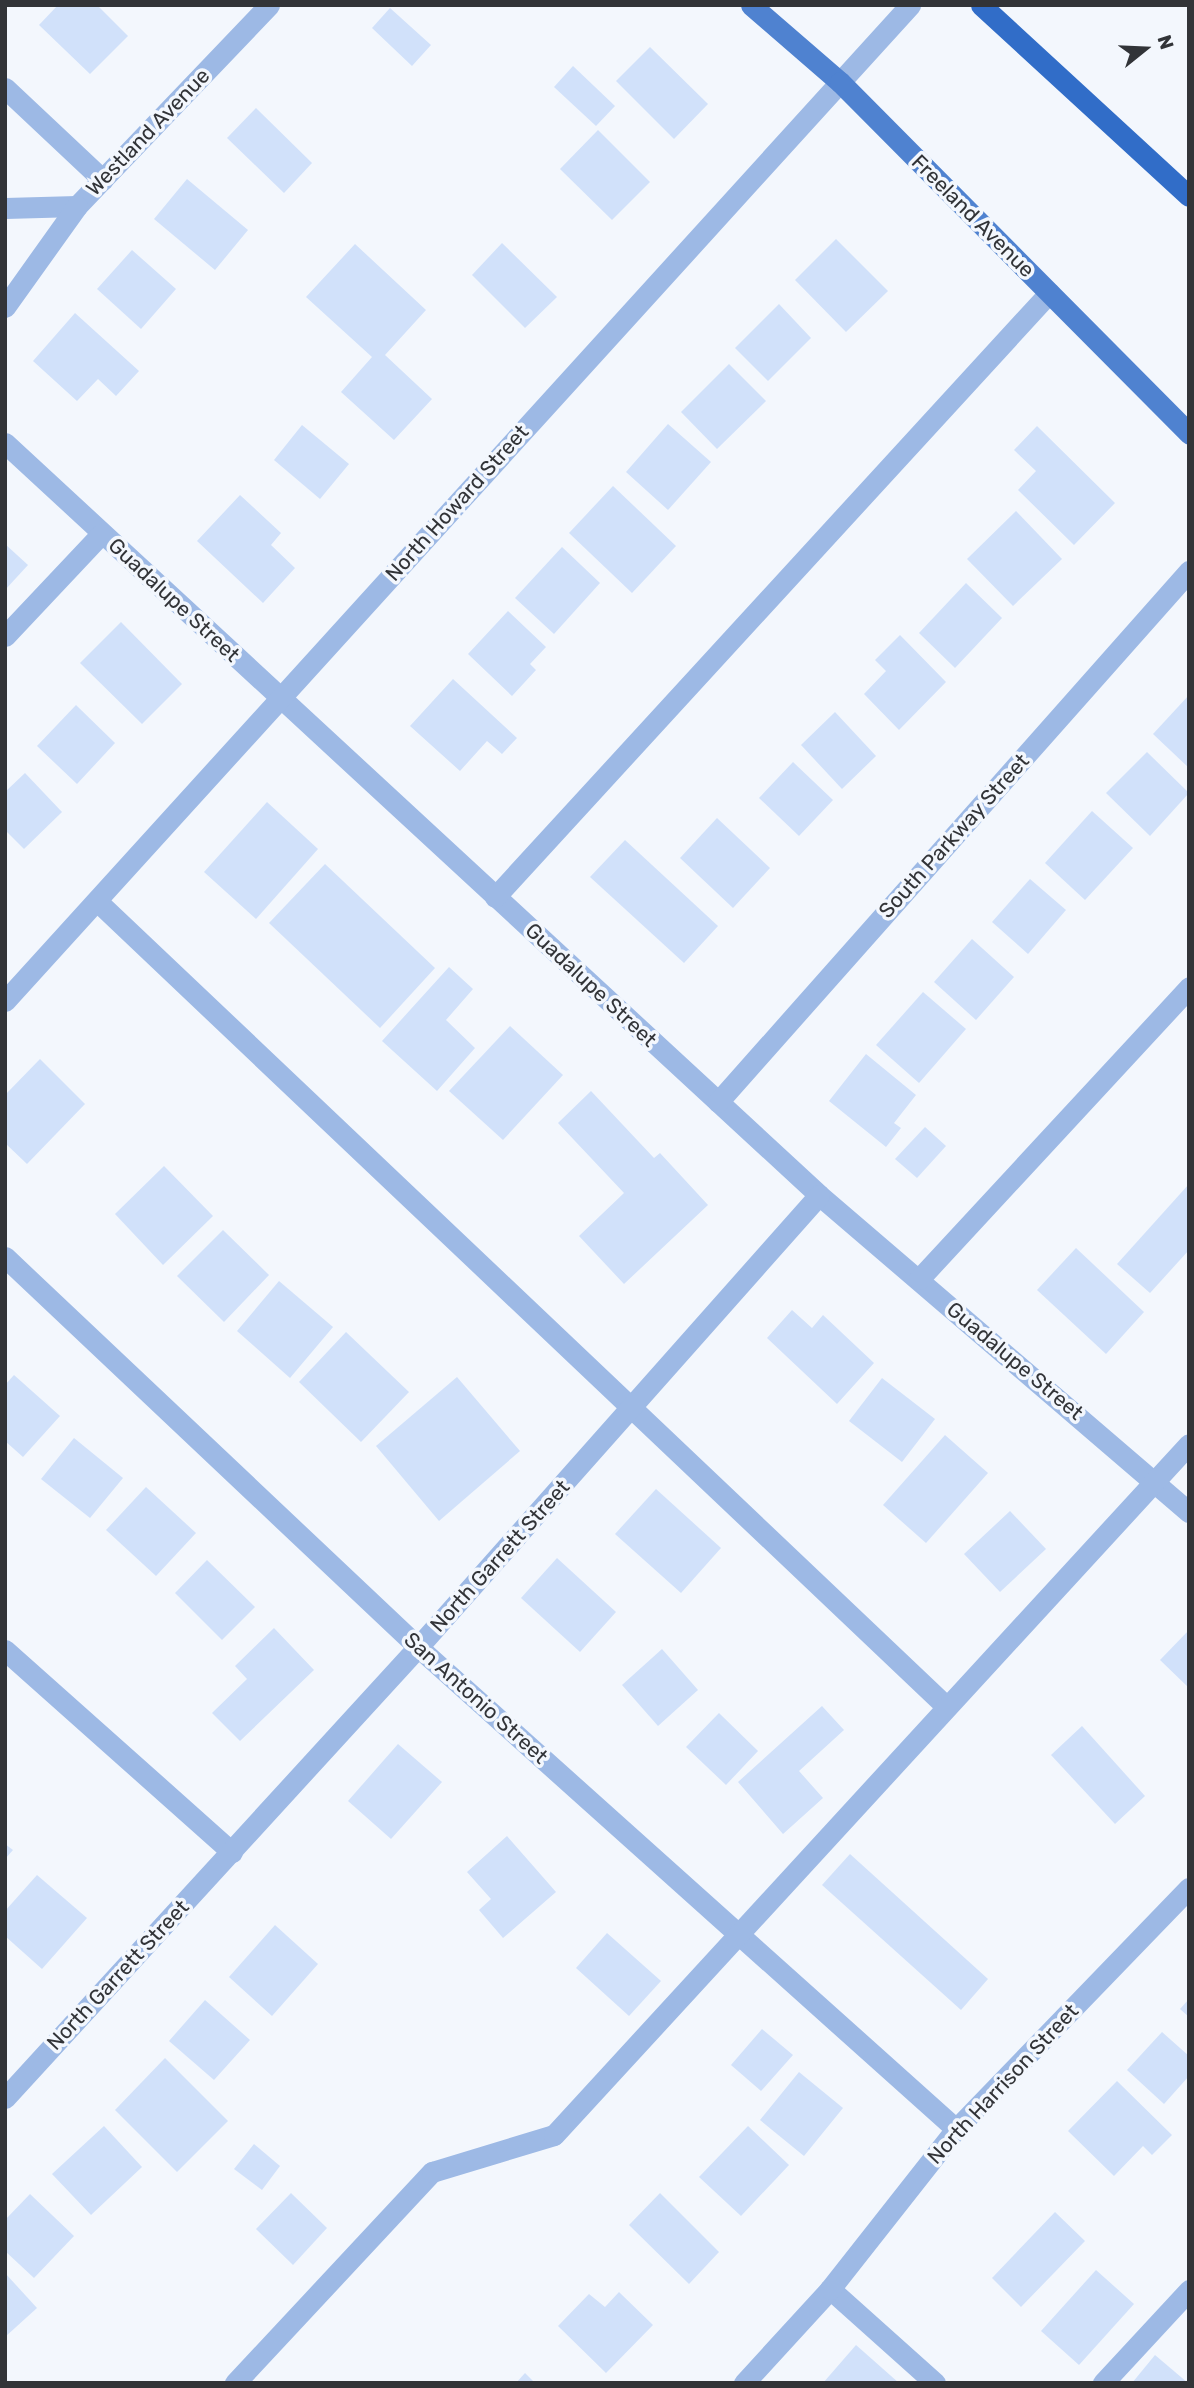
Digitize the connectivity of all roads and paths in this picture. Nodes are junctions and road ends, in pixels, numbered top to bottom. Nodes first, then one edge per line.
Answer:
1 (269, 5) edge
2 (751, 5) edge
3 (910, 5) edge
4 (981, 5) edge
5 (840, 82) junction
6 (5, 88) edge
7 (103, 180) junction
8 (1189, 196) edge
9 (77, 206) junction
10 (5, 208) edge
11 (1049, 293) junction
12 (5, 307) edge
13 (1189, 434) edge
14 (5, 443) edge
15 (102, 533) junction
16 (1189, 571) edge
17 (5, 636) edge
18 (279, 699) junction
19 (495, 897) junction
20 (97, 901) junction
21 (1189, 987) edge
22 (5, 1001) edge
23 (718, 1102) junction
24 (819, 1195) junction
25 (5, 1257) edge
26 (919, 1279) junction
27 (632, 1407) junction
28 (1189, 1444) edge
29 (1156, 1480) junction
30 (1189, 1512) edge
31 (418, 1647) junction
32 (5, 1650) edge
33 (947, 1707) junction
34 (232, 1852) junction
35 (1189, 1888) edge
36 (739, 1934) junction
37 (10, 2085) edge
38 (956, 2129) junction
39 (830, 2289) junction
40 (1189, 2291) edge
41 (235, 2383) edge
42 (744, 2383) edge
43 (936, 2383) edge
44 (1103, 2383) edge

1 - 7 street, Westland Avenue
2 - 5 main road, Freeland Avenue
3 - 5 street, North Howard Street
4 - 8 highway
5 - 11 main road, Freeland Avenue
5 - 18 street, North Howard Street
6 - 7 street
7 - 9 street, Westland Avenue
9 - 10 street, Westland Avenue
9 - 12 street
11 - 13 main road, Freeland Avenue
11 - 19 street
14 - 15 street, Guadalupe Street
15 - 17 street
15 - 18 street, Guadalupe Street
16 - 23 street, South Parkway Street
18 - 19 street, Guadalupe Street
18 - 20 street, North Howard Street
19 - 23 street, Guadalupe Street
20 - 22 street, North Howard Street
20 - 27 street
21 - 26 street
23 - 24 street, Guadalupe Street
24 - 26 street, Guadalupe Street
24 - 27 street, North Garrett Street
25 - 31 street, San Antonio Street
26 - 29 street, Guadalupe Street
27 - 31 street, North Garrett Street
27 - 33 street
28 - 29 street
29 - 30 street, Guadalupe Street
29 - 33 street
31 - 34 street, North Garrett Street
31 - 36 street, San Antonio Street
32 - 34 street
33 - 36 street
34 - 37 street, North Garrett Street
35 - 38 street, North Harrison Street
36 - 38 street, San Antonio Street
36 - 41 street
38 - 39 street, North Harrison Street
39 - 42 street, North Harrison Street
39 - 43 street
40 - 44 street

